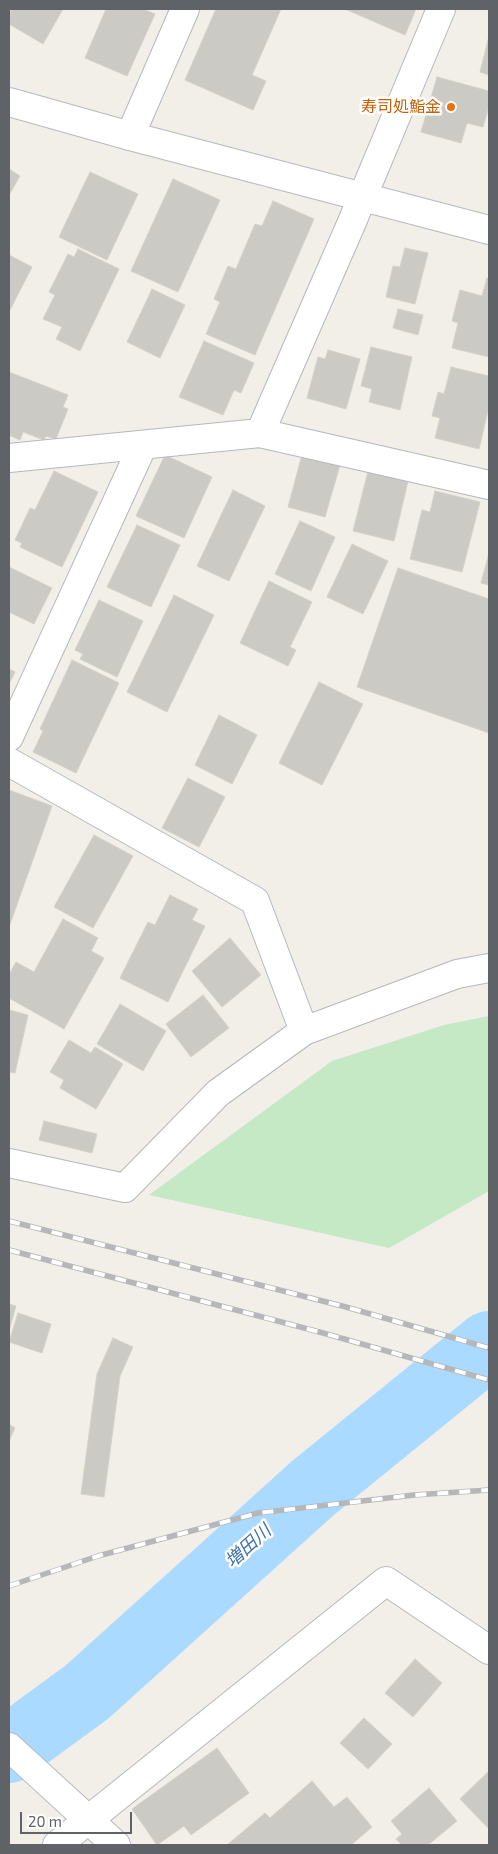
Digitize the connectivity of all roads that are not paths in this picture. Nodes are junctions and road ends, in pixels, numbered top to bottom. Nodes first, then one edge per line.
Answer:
1 (185, 9) edge
2 (441, 9) edge
3 (9, 102) edge
4 (130, 136) junction
5 (362, 197) junction
6 (489, 230) edge
7 (260, 434) junction
8 (143, 445) junction
9 (9, 458) edge
10 (489, 485) edge
11 (9, 736) edge
12 (9, 762) edge
13 (489, 968) edge
14 (304, 1031) junction
15 (9, 1163) edge
16 (489, 1650) edge
17 (9, 1747) edge
18 (81, 1814) junction
19 (57, 1845) edge
20 (116, 1845) edge

1 - 4 street
2 - 5 street
3 - 4 street
4 - 5 street
5 - 6 street
5 - 7 street
7 - 8 street
7 - 10 street
8 - 9 street
8 - 11 street
12 - 14 street
13 - 14 street
14 - 15 street
16 - 18 street
17 - 18 street
18 - 19 street
18 - 20 street

